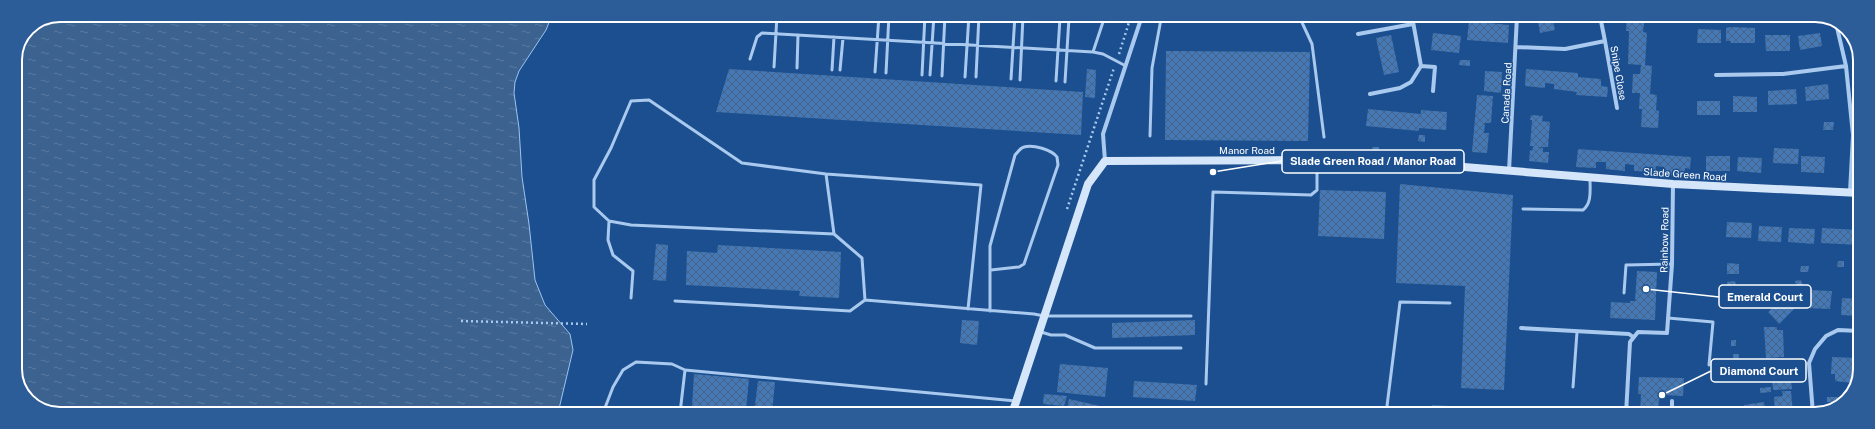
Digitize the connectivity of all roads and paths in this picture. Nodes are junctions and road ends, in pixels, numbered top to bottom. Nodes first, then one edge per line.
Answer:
1 (777, 22) edge
2 (878, 22) edge
3 (888, 22) edge
4 (926, 22) edge
5 (934, 22) edge
6 (945, 22) edge
7 (969, 22) edge
8 (979, 22) edge
9 (1015, 22) edge
10 (1023, 22) edge
11 (1060, 22) edge
12 (1070, 22) edge
13 (1103, 22) edge
14 (1139, 22) edge
15 (1160, 22) edge
16 (1302, 22) edge
17 (1517, 22) edge
18 (1601, 22) edge
19 (1412, 24) joint
20 (1838, 30) edge
21 (776, 34) junction
22 (1358, 34) dead end
23 (798, 35) junction
24 (834, 37) junction
25 (842, 38) junction
26 (877, 40) junction
27 (887, 40) junction
28 (1605, 41) junction
29 (924, 42) junction
30 (932, 43) junction
31 (944, 43) junction
32 (967, 45) junction
33 (977, 45) junction
34 (1516, 47) junction
35 (1013, 48) junction
36 (1021, 48) junction
37 (1058, 50) junction
38 (1067, 50) junction
39 (1093, 52) junction
40 (750, 60) dead end
41 (1124, 65) junction
42 (1421, 66) junction
43 (1846, 66) junction
44 (774, 67) dead end
45 (797, 68) dead end
46 (832, 70) dead end
47 (840, 70) dead end
48 (876, 72) dead end
49 (886, 73) dead end
50 (922, 74) dead end
51 (1716, 74) dead end
52 (930, 75) dead end
53 (942, 76) dead end
54 (965, 77) dead end
55 (976, 77) dead end
56 (1011, 79) dead end
57 (1020, 80) dead end
58 (1056, 82) dead end
59 (1065, 82) dead end
60 (1433, 91) dead end
61 (1370, 94) dead end
62 (1617, 108) dead end
63 (1150, 136) dead end
64 (1324, 136) dead end
65 (1317, 160) junction
66 (1105, 161) junction
67 (1509, 171) junction
68 (826, 174) junction
69 (1590, 177) junction
70 (1673, 184) junction
71 (1850, 192) junction
72 (1853, 192) edge
73 (1523, 209) dead end
74 (609, 221) junction
75 (834, 234) junction
76 (1672, 264) junction
77 (991, 270) junction
78 (1624, 293) dead end
79 (631, 298) dead end
80 (865, 300) junction
81 (675, 301) dead end
82 (1450, 304) dead end
83 (968, 309) junction
84 (990, 311) junction
85 (1044, 316) junction
86 (1191, 316) dead end
87 (1668, 318) junction
88 (461, 321) dead end
89 (587, 324) dead end
90 (1521, 328) dead end
91 (1853, 331) edge
92 (1039, 332) junction
93 (1577, 332) junction
94 (1634, 337) junction
95 (1181, 348) dead end
96 (1709, 365) dead end
97 (685, 370) junction
98 (1206, 384) dead end
99 (1573, 386) dead end
100 (1016, 401) junction
101 (1672, 401) dead end
102 (605, 407) edge
103 (681, 407) edge
104 (1014, 407) edge
105 (1387, 407) edge
106 (1626, 407) edge
107 (1672, 407) edge
108 (1812, 407) edge

1 - 21 lane
2 - 26 lane
3 - 27 lane
4 - 29 lane
5 - 30 lane
6 - 31 lane
7 - 32 lane
8 - 33 lane
9 - 35 lane
10 - 36 lane
11 - 37 lane
12 - 38 lane
13 - 39 lane
14 - 41 street
15 - 63 lane
16 - 64 lane
17 - 34 street, Canada Road
18 - 28 street, Snipe Close
19 - 22 street
19 - 42 street
20 - 43 street
21 - 23 lane
21 - 40 lane
21 - 44 lane
23 - 24 lane
23 - 45 lane
24 - 25 lane
24 - 46 lane
25 - 26 lane
25 - 47 lane
26 - 27 lane
26 - 48 lane
27 - 29 lane
27 - 49 lane
28 - 34 street, Snipe Close
28 - 62 street, Snipe Close
29 - 30 lane
29 - 50 lane
30 - 31 lane
30 - 52 lane
31 - 32 lane
31 - 53 lane
32 - 33 lane
32 - 54 lane
33 - 35 lane
33 - 55 lane
34 - 67 street, Canada Road
35 - 36 lane
35 - 56 lane
36 - 37 lane
36 - 57 lane
37 - 38 lane
37 - 58 lane
38 - 39 lane
38 - 59 lane
39 - 41 lane
41 - 66 street
42 - 60 street
42 - 61 street
43 - 51 street
43 - 71 street
65 - 66 street, Manor Road
65 - 67 street, Manor Road
65 - 98 lane
66 - 85 street
67 - 69 street, Slade Green Road
68 - 74 lane
68 - 75 lane
68 - 83 lane
69 - 70 street, Slade Green Road
69 - 73 lane
70 - 71 street, Slade Green Road
70 - 76 street, Rainbow Road
71 - 72 street, Slade Green Road
74 - 75 lane
74 - 79 lane
75 - 80 lane
76 - 78 lane
76 - 87 street, Rainbow Road
77 - 77 lane
77 - 84 lane
80 - 81 lane
80 - 83 lane
82 - 105 lane
83 - 84 lane
84 - 85 lane
85 - 86 lane
85 - 92 street
87 - 94 street, Rainbow Road
87 - 96 lane
88 - 89 path
90 - 93 street, Rainbow Road
91 - 108 street
92 - 95 lane
92 - 100 street
93 - 94 street, Rainbow Road
93 - 99 lane
94 - 106 street
97 - 100 lane
97 - 102 lane
97 - 103 lane
100 - 104 street
101 - 107 street

